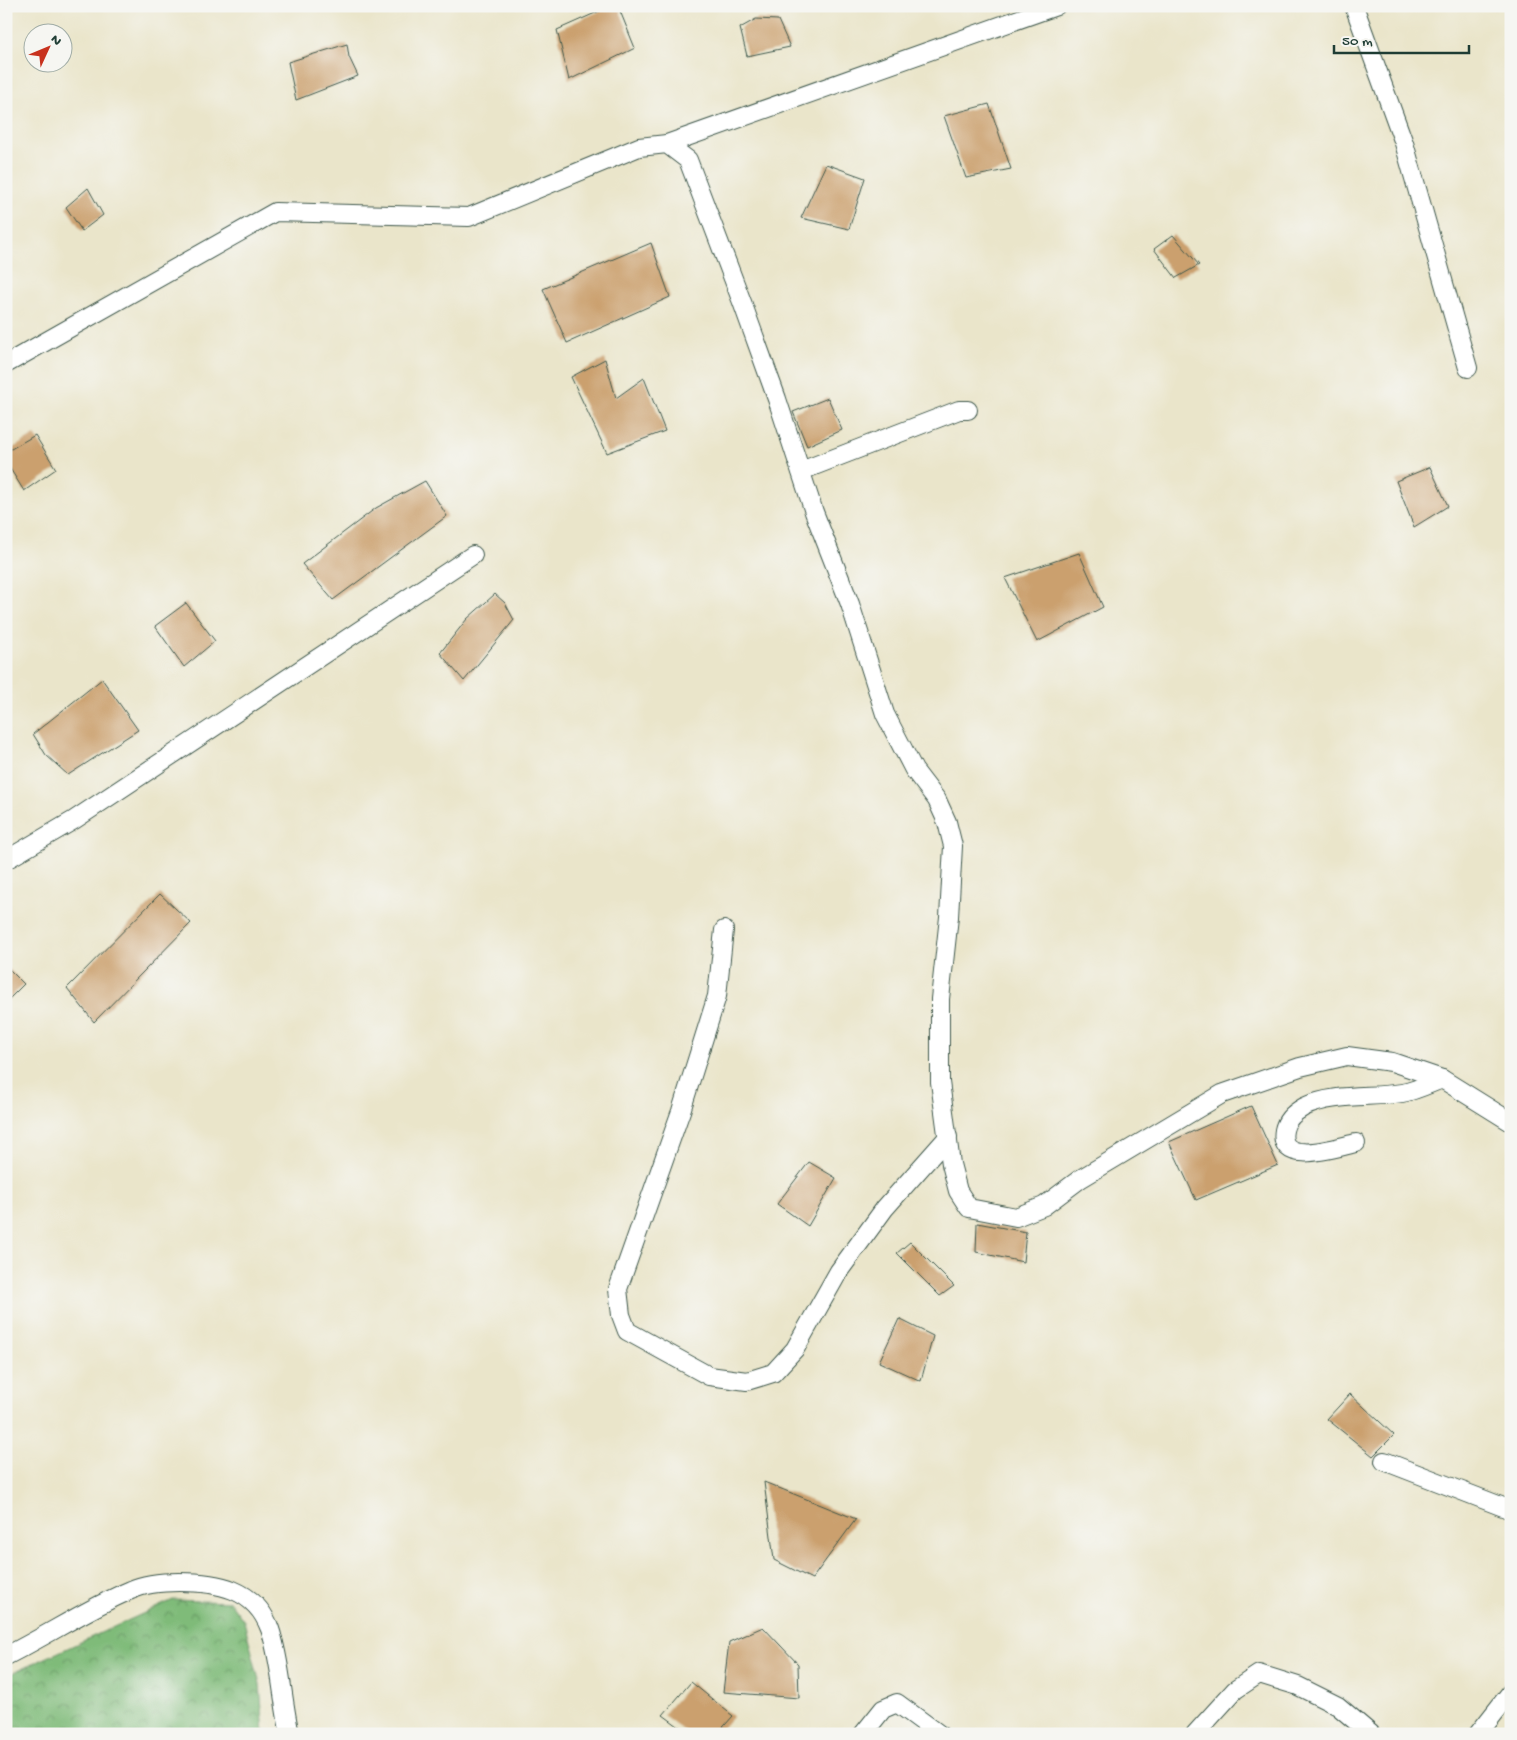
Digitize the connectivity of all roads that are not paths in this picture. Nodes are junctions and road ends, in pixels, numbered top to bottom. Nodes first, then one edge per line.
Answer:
1 (1056, 6) edge
2 (1354, 6) edge
3 (667, 144) junction
4 (6, 364) edge
5 (1468, 368) dead end
6 (968, 410) dead end
7 (801, 471) junction
8 (473, 554) dead end
9 (6, 860) edge
10 (724, 930) dead end
11 (1442, 1079) junction
12 (1511, 1122) edge
13 (948, 1137) junction
14 (1356, 1143) dead end
15 (1384, 1461) dead end
16 (1511, 1510) edge
17 (6, 1656) edge
18 (1511, 1692) edge
19 (290, 1734) edge
20 (863, 1734) edge
21 (939, 1734) edge
22 (1195, 1734) edge
23 (1370, 1734) edge
24 (1478, 1734) edge

1 - 3 street
2 - 5 street
3 - 4 street
3 - 7 street
6 - 7 street
7 - 13 street
8 - 9 street
10 - 13 street
11 - 12 street
11 - 13 street
11 - 14 street
15 - 16 street
17 - 19 street
18 - 24 street
20 - 21 street
22 - 23 street

